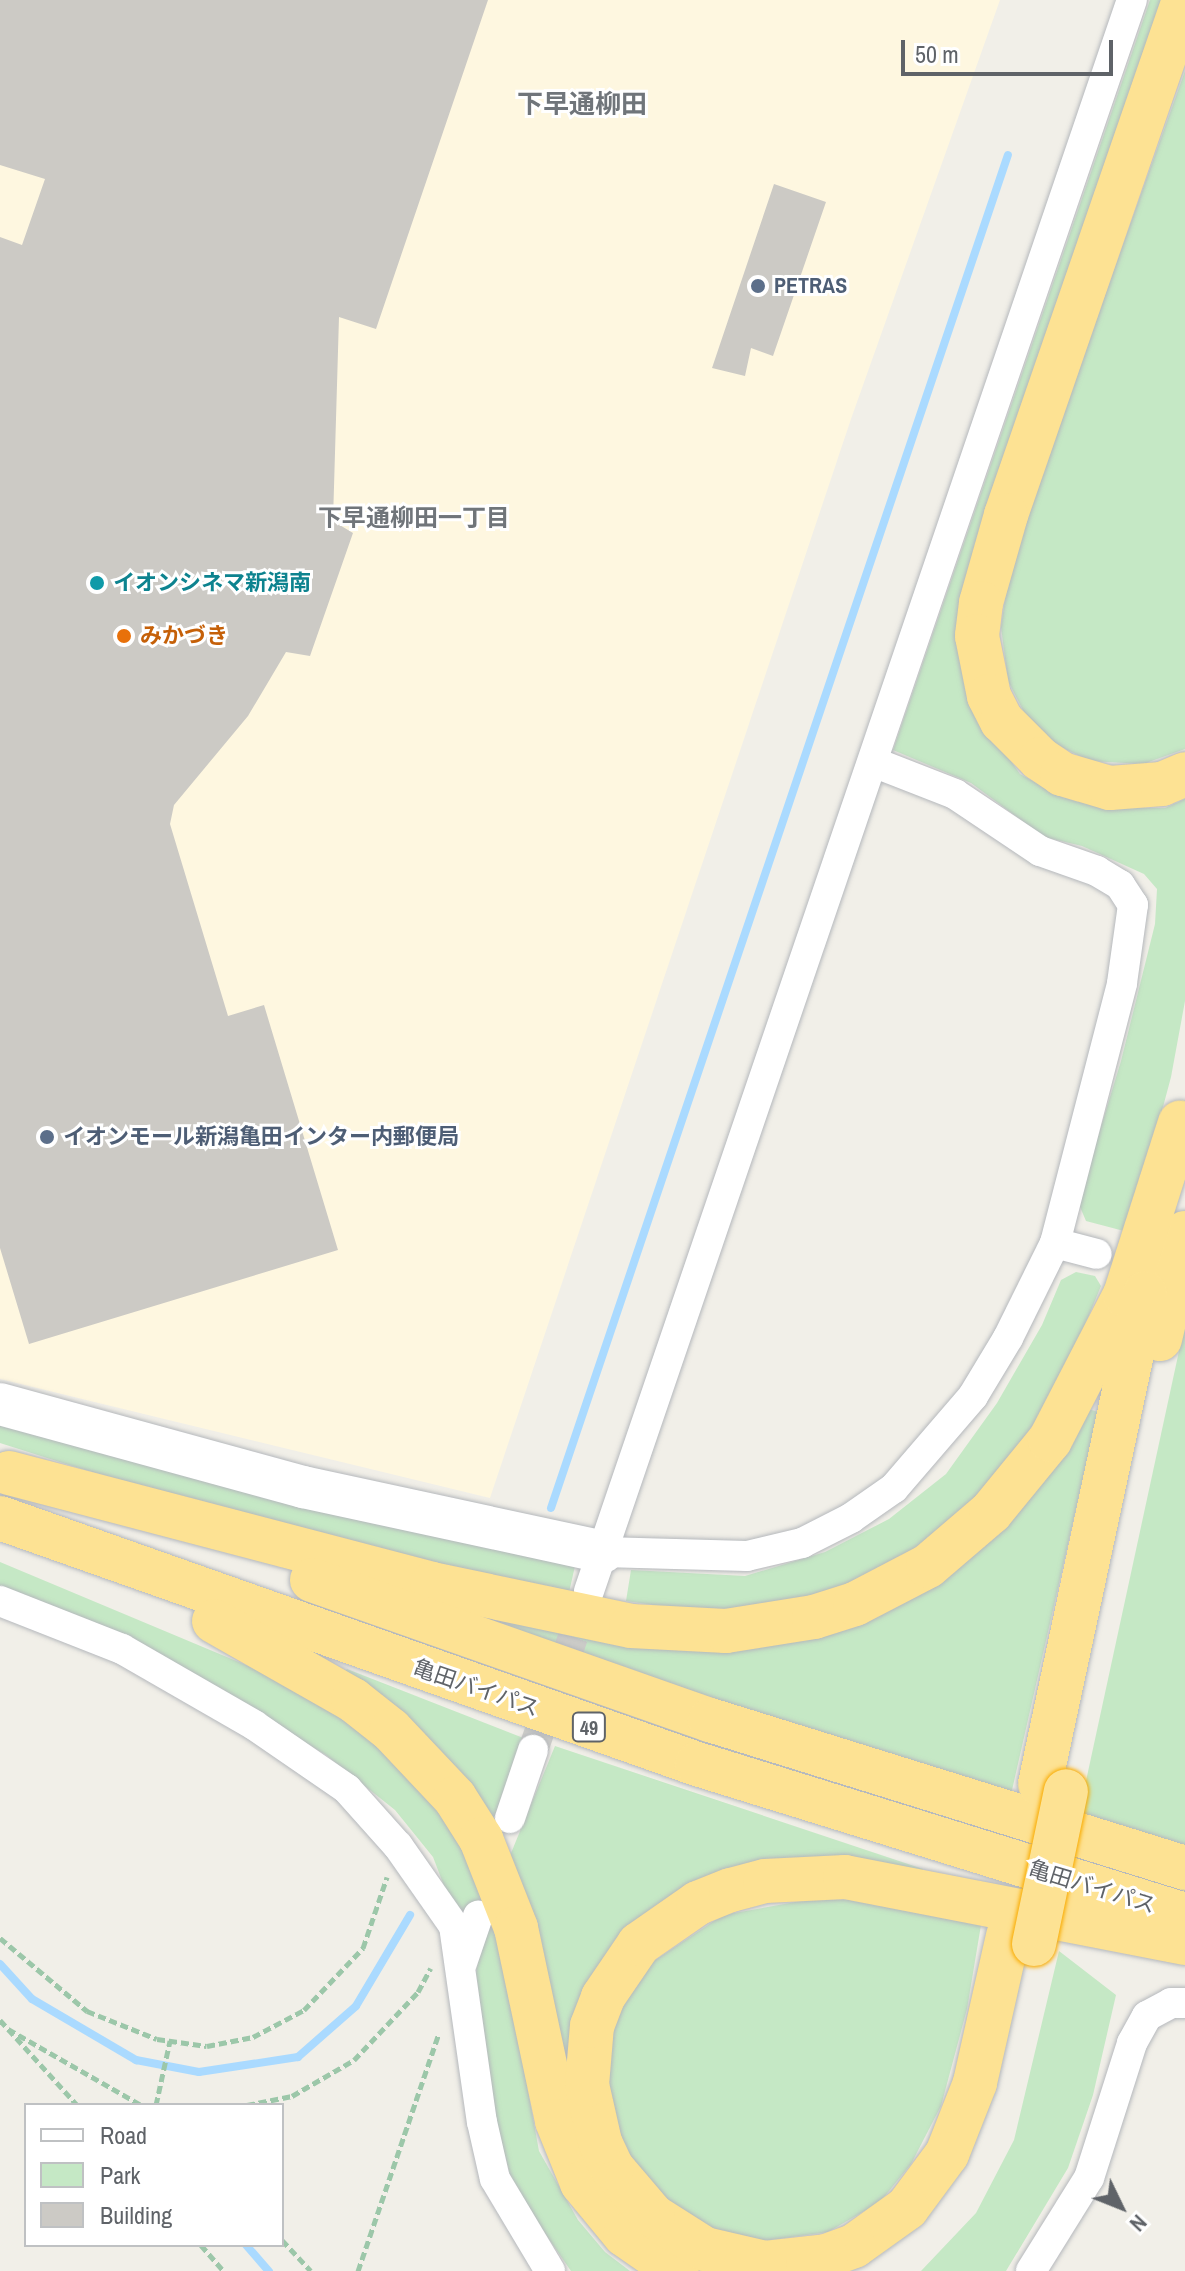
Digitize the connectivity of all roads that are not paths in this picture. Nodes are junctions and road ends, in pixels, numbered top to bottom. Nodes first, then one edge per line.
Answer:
1 (1132, 0) edge
2 (1184, 0) edge
3 (873, 762) junction
4 (1185, 774) edge
5 (1183, 1113) edge
6 (1185, 1233) edge
7 (1055, 1243) junction
8 (1097, 1254) dead end
9 (0, 1404) edge
10 (4, 1472) edge
11 (0, 1518) edge
12 (0, 1534) edge
13 (603, 1552) junction
14 (589, 1591) tunnel mouth
15 (0, 1601) edge
16 (533, 1750) tunnel mouth
17 (1053, 1787) junction
18 (510, 1818) dead end
19 (1185, 1868) edge
20 (1185, 1915) edge
21 (1021, 1940) junction
22 (1185, 1943) edge
23 (1185, 2003) edge
24 (550, 2271) edge
25 (677, 2271) edge
26 (869, 2271) edge
27 (1031, 2271) edge

1 - 3 street
2 - 4 highway
3 - 7 street
3 - 13 street
5 - 10 highway
5 - 17 highway
6 - 17 highway
7 - 8 street
7 - 13 street
9 - 13 street
10 - 19 highway, 亀田バイパス / 49
11 - 20 highway, 亀田バイパス / 49
12 - 25 highway
13 - 14 street
15 - 24 street
16 - 18 street
17 - 21 highway
21 - 22 highway
21 - 26 highway
23 - 27 street

